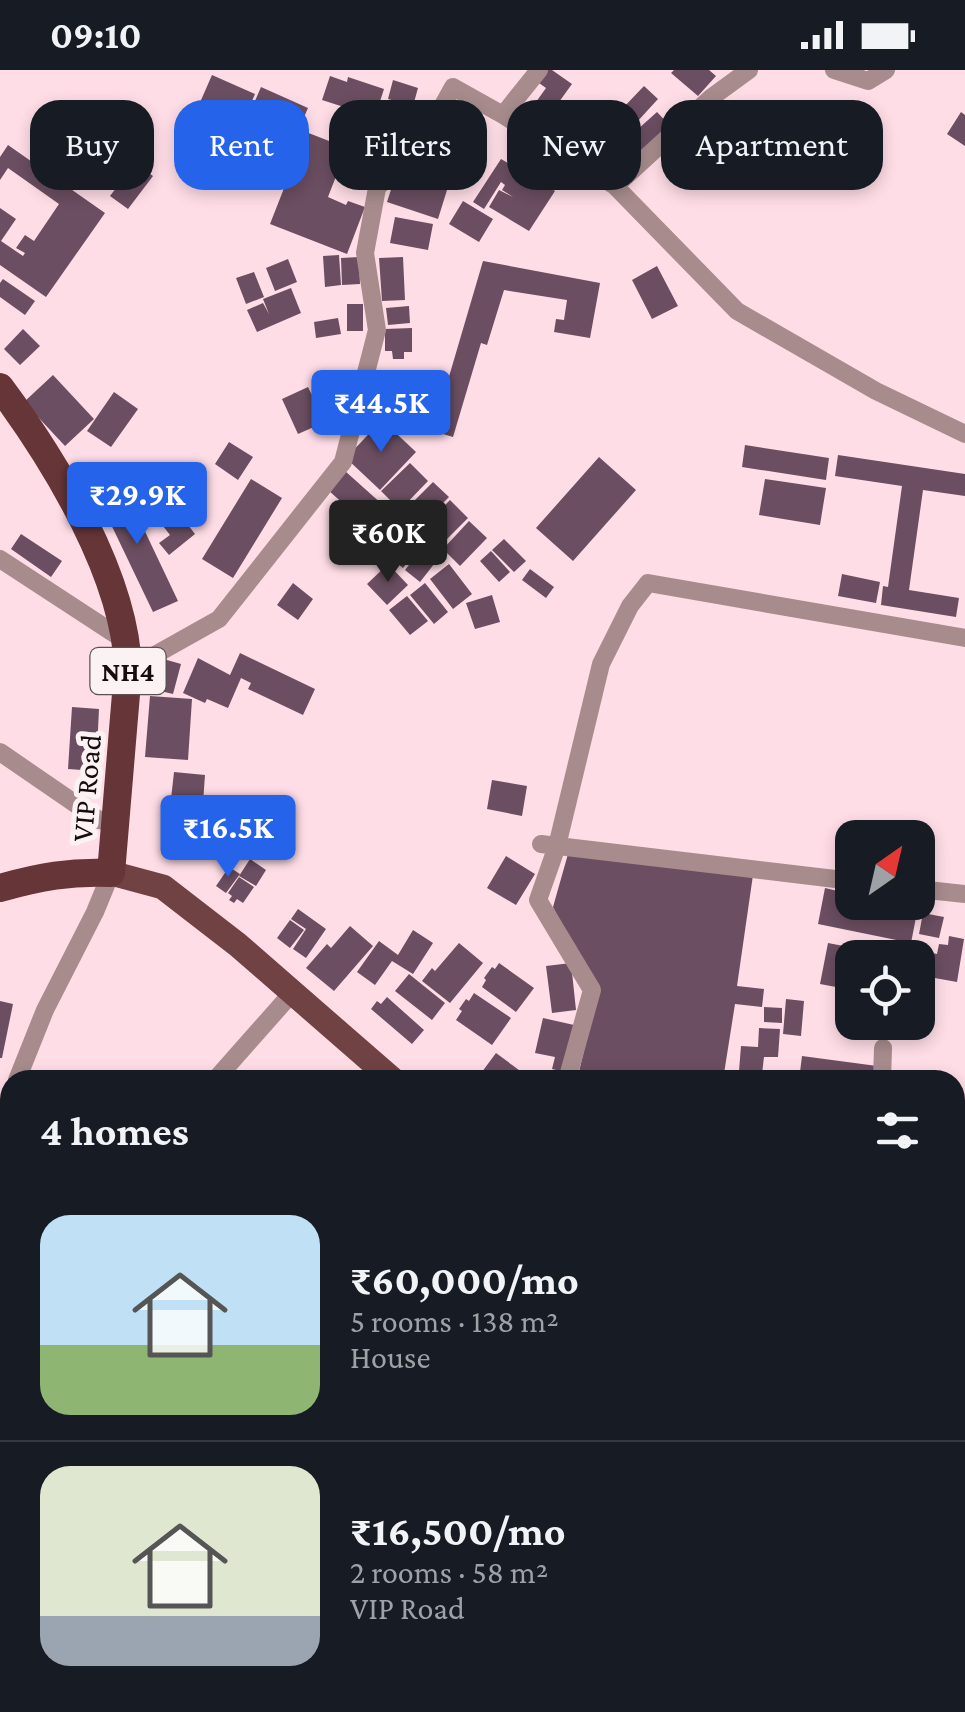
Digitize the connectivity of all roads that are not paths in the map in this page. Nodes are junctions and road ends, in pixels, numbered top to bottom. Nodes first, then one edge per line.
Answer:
1 (539, 70) edge
2 (749, 70) edge
3 (834, 70) edge
4 (886, 70) edge
5 (448, 78) edge
6 (503, 115) junction
7 (507, 118) edge
8 (641, 162) edge
9 (619, 190) edge
10 (0, 387) edge
11 (965, 434) edge
12 (0, 560) edge
13 (965, 638) edge
14 (128, 656) junction
15 (0, 752) edge
16 (116, 824) junction
17 (549, 845) junction
18 (111, 873) junction
19 (835, 879) edge
20 (0, 888) edge
21 (935, 891) edge
22 (965, 894) edge
23 (292, 993) junction
24 (883, 1048) dead end
25 (21, 1070) edge
26 (223, 1070) edge
27 (381, 1070) edge
28 (569, 1070) edge
29 (882, 1070) edge

1 - 6 street
2 - 8 street
3 - 4 street
5 - 6 street
5 - 14 street
6 - 7 street
9 - 11 street
10 - 14 highway, VIP Road / NH4
12 - 14 street
13 - 17 street
14 - 16 highway, VIP Road / NH4
15 - 16 street
16 - 18 highway, VIP Road / NH4
17 - 19 street
17 - 28 street
18 - 20 highway, VIP Road
18 - 23 main road
18 - 25 street
21 - 22 street
23 - 26 street
23 - 27 main road
24 - 29 street

